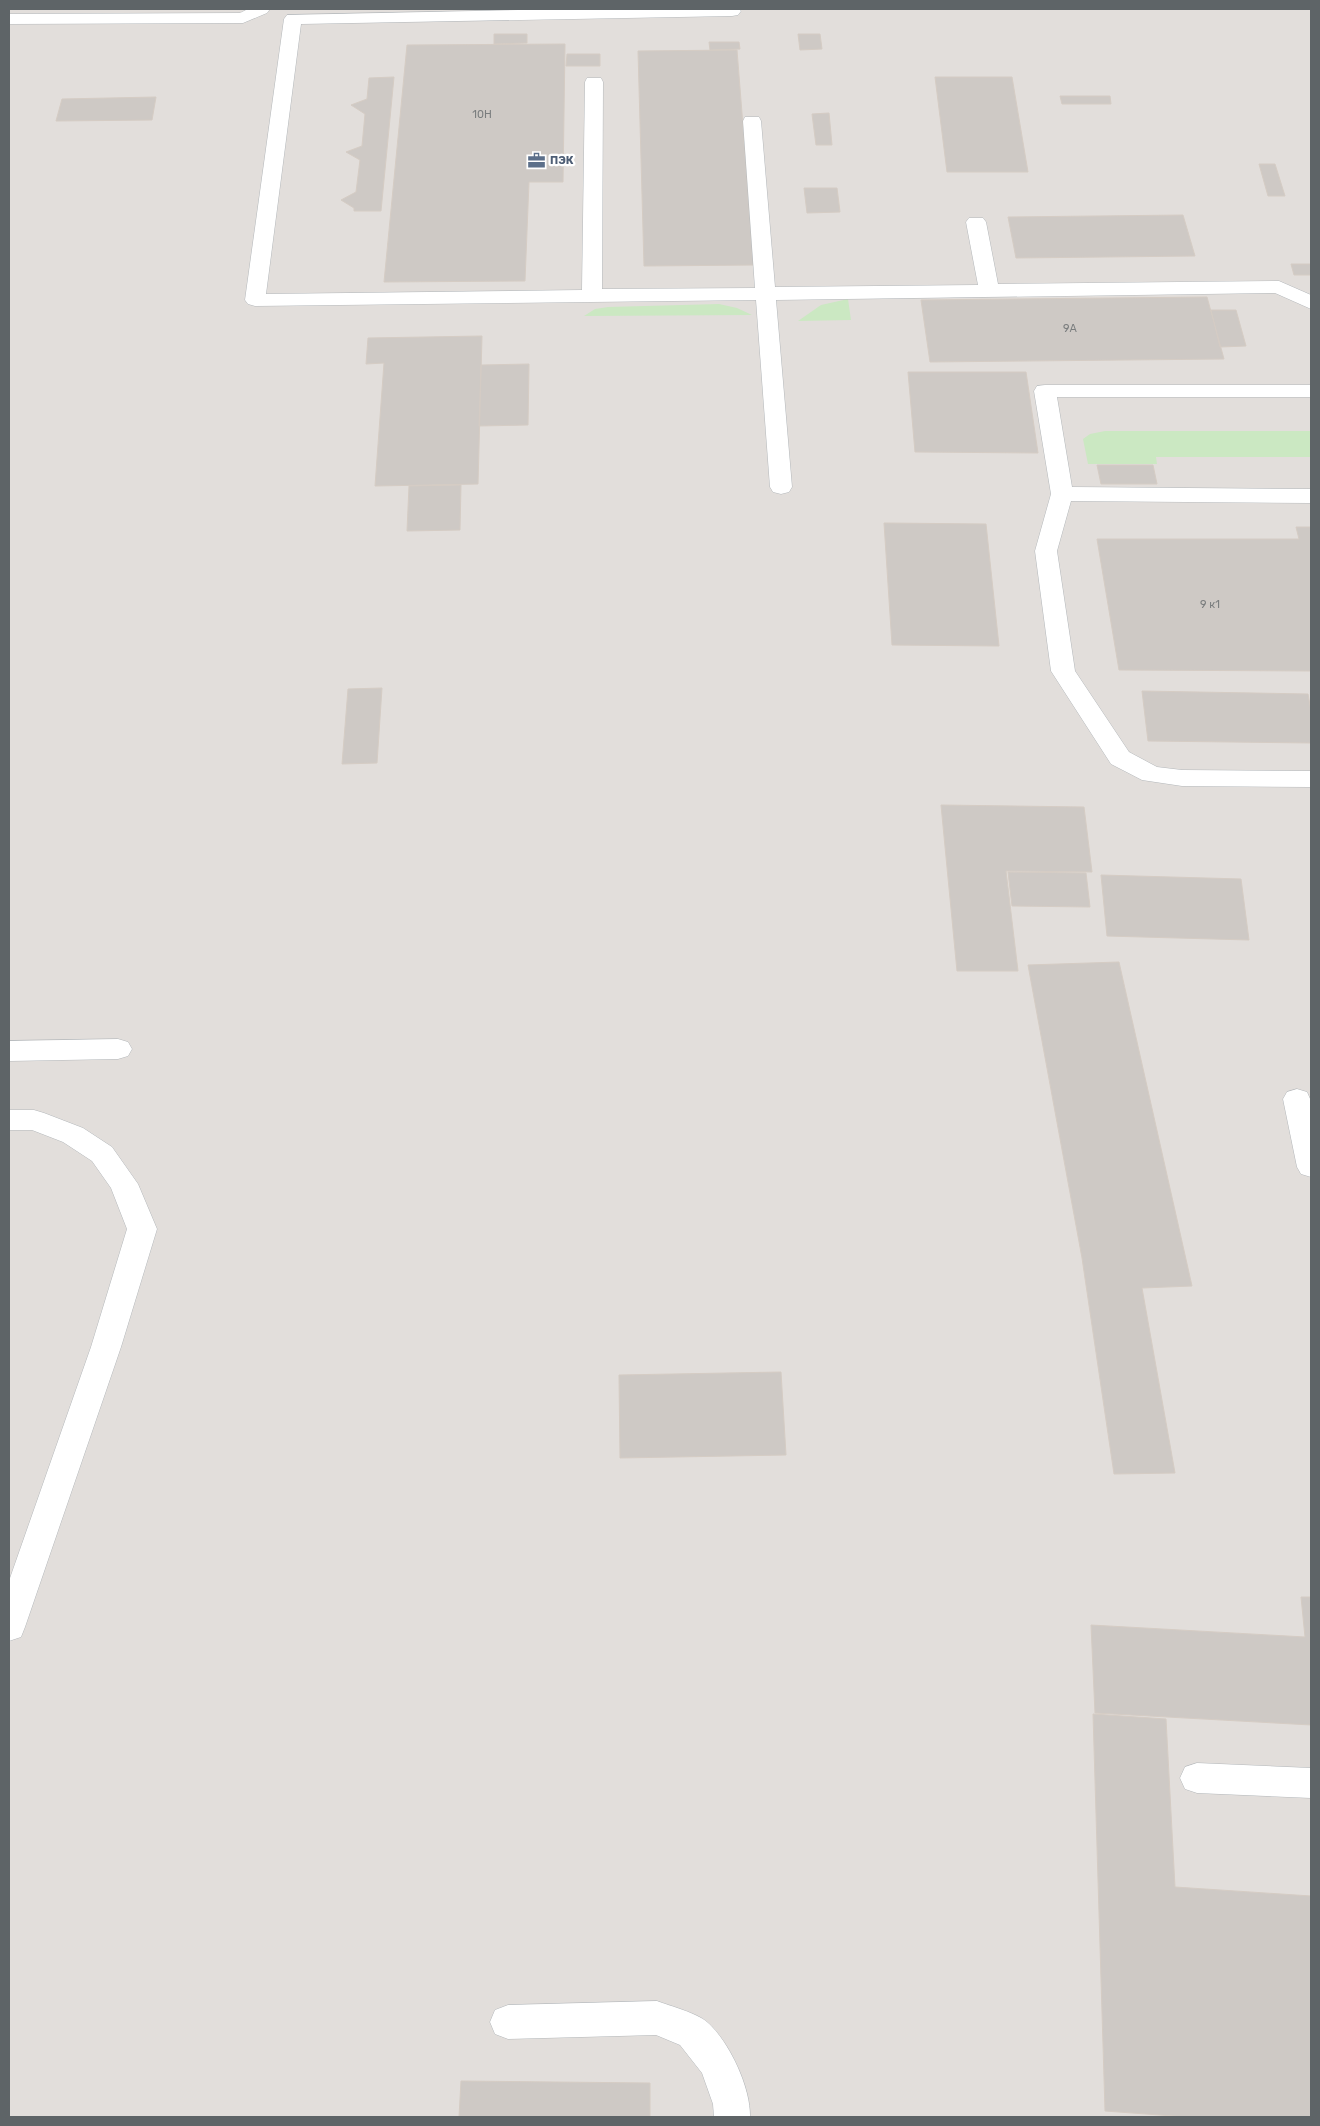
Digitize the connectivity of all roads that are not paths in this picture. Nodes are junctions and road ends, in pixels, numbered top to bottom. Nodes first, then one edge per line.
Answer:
1 (261, 9) edge
2 (732, 12) dead end
3 (9, 19) edge
4 (594, 82) dead end
5 (752, 121) dead end
6 (976, 222) dead end
7 (989, 291) junction
8 (765, 293) junction
9 (592, 296) junction
10 (1311, 303) edge
11 (1311, 391) edge
12 (781, 487) dead end
13 (1062, 494) junction
14 (1311, 496) edge
15 (1311, 780) edge
16 (118, 1049) dead end
17 (9, 1051) edge
18 (1297, 1099) dead end
19 (9, 1120) edge
20 (1311, 1167) edge
21 (9, 1627) edge
22 (1197, 1778) dead end
23 (1311, 1784) edge
24 (508, 2022) dead end
25 (732, 2117) edge

1 - 3 lane
2 - 9 lane
4 - 9 lane
5 - 8 lane
6 - 7 lane
7 - 8 lane
7 - 10 lane
8 - 9 lane
8 - 12 lane
11 - 13 lane
13 - 14 lane
13 - 15 lane
16 - 17 lane
18 - 20 lane
19 - 21 lane
22 - 23 lane
24 - 25 lane

